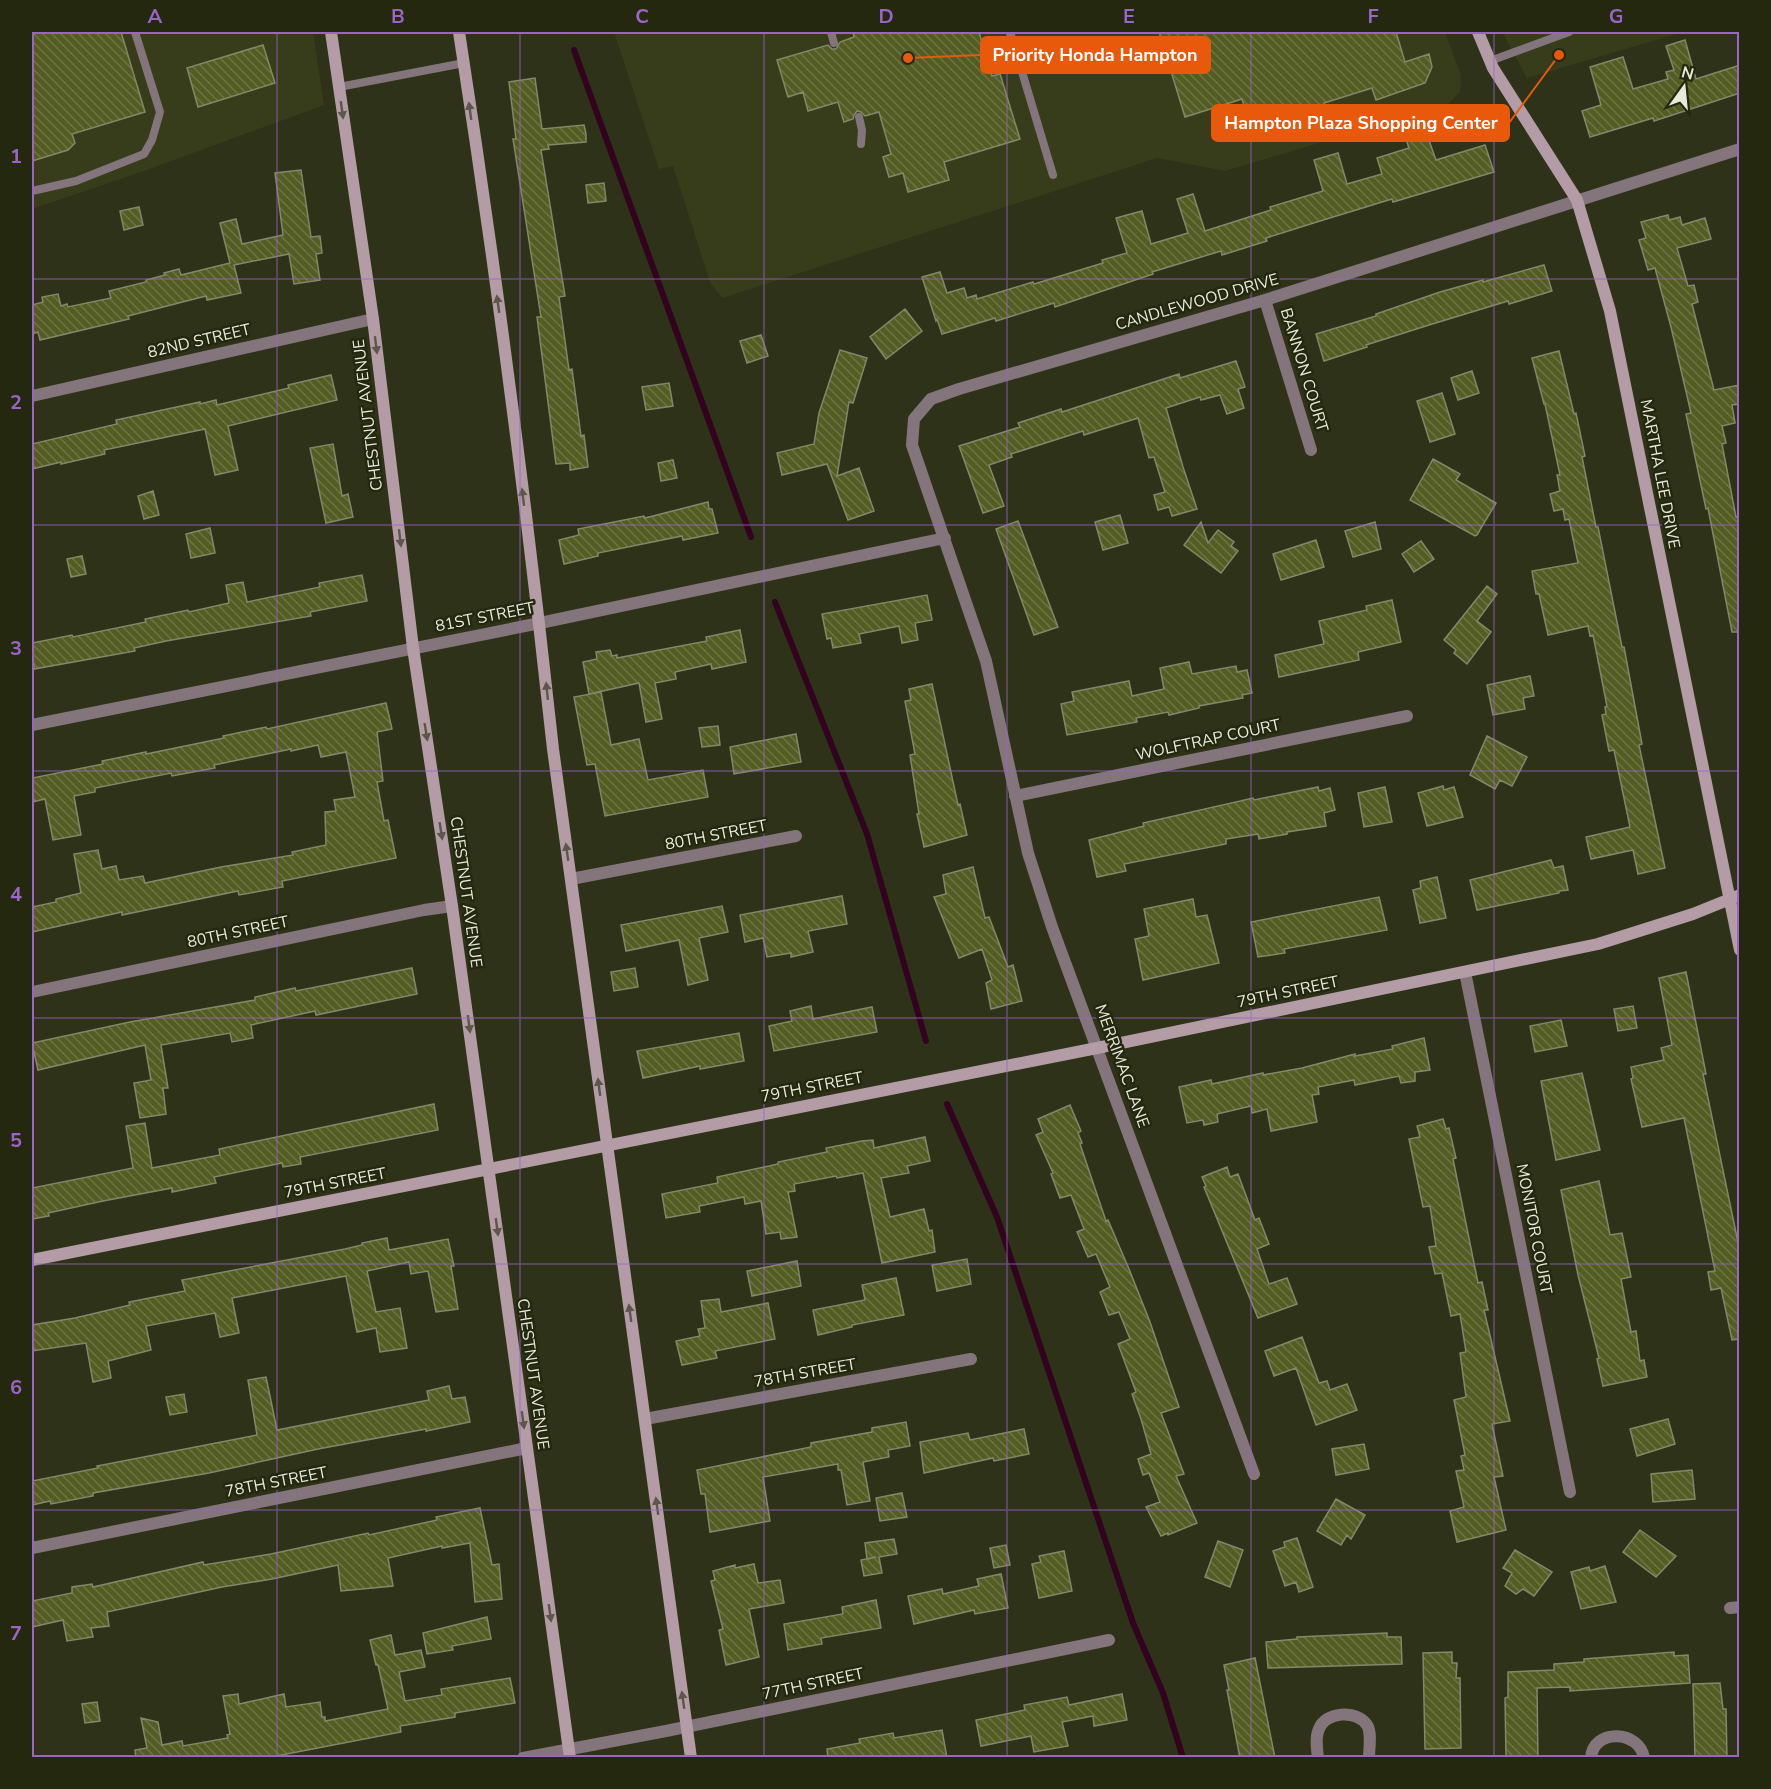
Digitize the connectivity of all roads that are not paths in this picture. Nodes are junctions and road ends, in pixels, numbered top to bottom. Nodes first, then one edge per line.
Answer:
1 (135, 32) edge
2 (331, 32) edge
3 (459, 32) edge
4 (831, 32) edge
5 (1010, 32) edge
6 (1478, 32) edge
7 (1569, 32) edge
8 (834, 44) dead end
9 (1490, 61) junction
10 (464, 63) junction
11 (339, 87) junction
12 (859, 117) dead end
13 (861, 144) dead end
14 (1740, 149) edge
15 (1053, 175) dead end
16 (32, 190) edge
17 (1577, 200) junction
18 (1265, 300) junction
19 (373, 319) junction
20 (32, 396) edge
21 (1311, 450) dead end
22 (945, 538) junction
23 (540, 623) junction
24 (413, 648) junction
25 (986, 662) joint
26 (1407, 716) dead end
27 (32, 725) edge
28 (1015, 796) junction
29 (796, 836) dead end
30 (571, 879) junction
31 (1734, 898) edge
32 (452, 906) junction
33 (1740, 950) edge
34 (1465, 972) junction
35 (32, 992) edge
36 (1097, 1048) junction
37 (607, 1145) junction
38 (489, 1169) junction
39 (32, 1260) edge
40 (971, 1359) dead end
41 (645, 1419) junction
42 (527, 1448) junction
43 (1254, 1474) dead end
44 (1569, 1492) dead end
45 (32, 1548) edge
46 (1108, 1640) dead end
47 (687, 1727) junction
48 (569, 1753) edge
49 (523, 1758) edge
50 (691, 1758) edge
51 (1318, 1758) edge
52 (1369, 1758) edge
53 (1591, 1758) edge
54 (1644, 1758) edge

1 - 16 lane
2 - 11 street, CHESTNUT AVENUE
3 - 10 street
4 - 8 lane
5 - 15 lane
6 - 9 street, MARTHA LEE DRIVE
7 - 9 lane
9 - 17 street, MARTHA LEE DRIVE
10 - 11 lane
23 -> 10 street
11 -> 19 street, CHESTNUT AVENUE
12 - 13 lane
14 - 17 street, CANDLEWOOD DRIVE
17 - 18 street, CANDLEWOOD DRIVE
17 - 31 street, MARTHA LEE DRIVE
18 - 21 street, BANNON COURT
18 - 22 street, CANDLEWOOD DRIVE
19 - 20 street, 82ND STREET
19 -> 24 street, CHESTNUT AVENUE
22 - 23 street, 81ST STREET
22 - 25 street, CANDLEWOOD DRIVE
23 - 24 street, 81ST STREET
30 -> 23 street
24 - 27 street, 81ST STREET
24 -> 32 street, CHESTNUT AVENUE
25 - 28 street, MERRIMAC LANE
26 - 28 street, WOLFTRAP COURT
28 - 36 street, MERRIMAC LANE
29 - 30 street, 80TH STREET
37 -> 30 street
31 - 33 street, MARTHA LEE DRIVE
31 - 34 street, 79TH STREET
32 - 35 street, 80TH STREET
32 -> 38 street, CHESTNUT AVENUE
34 - 36 street, 79TH STREET
34 - 44 street, MONITOR COURT
36 - 37 street, 79TH STREET
36 - 43 street, MERRIMAC LANE
37 - 38 street, 79TH STREET
41 -> 37 street
38 - 39 street, 79TH STREET
38 -> 42 street, CHESTNUT AVENUE
40 - 41 street, 78TH STREET
47 -> 41 street
42 - 45 street, 78TH STREET
42 -> 48 street, CHESTNUT AVENUE
46 - 47 street, 77TH STREET
47 - 48 street, 77TH STREET
47 - 50 street
48 - 49 street, 77TH STREET
51 - 52 street
53 - 54 street

